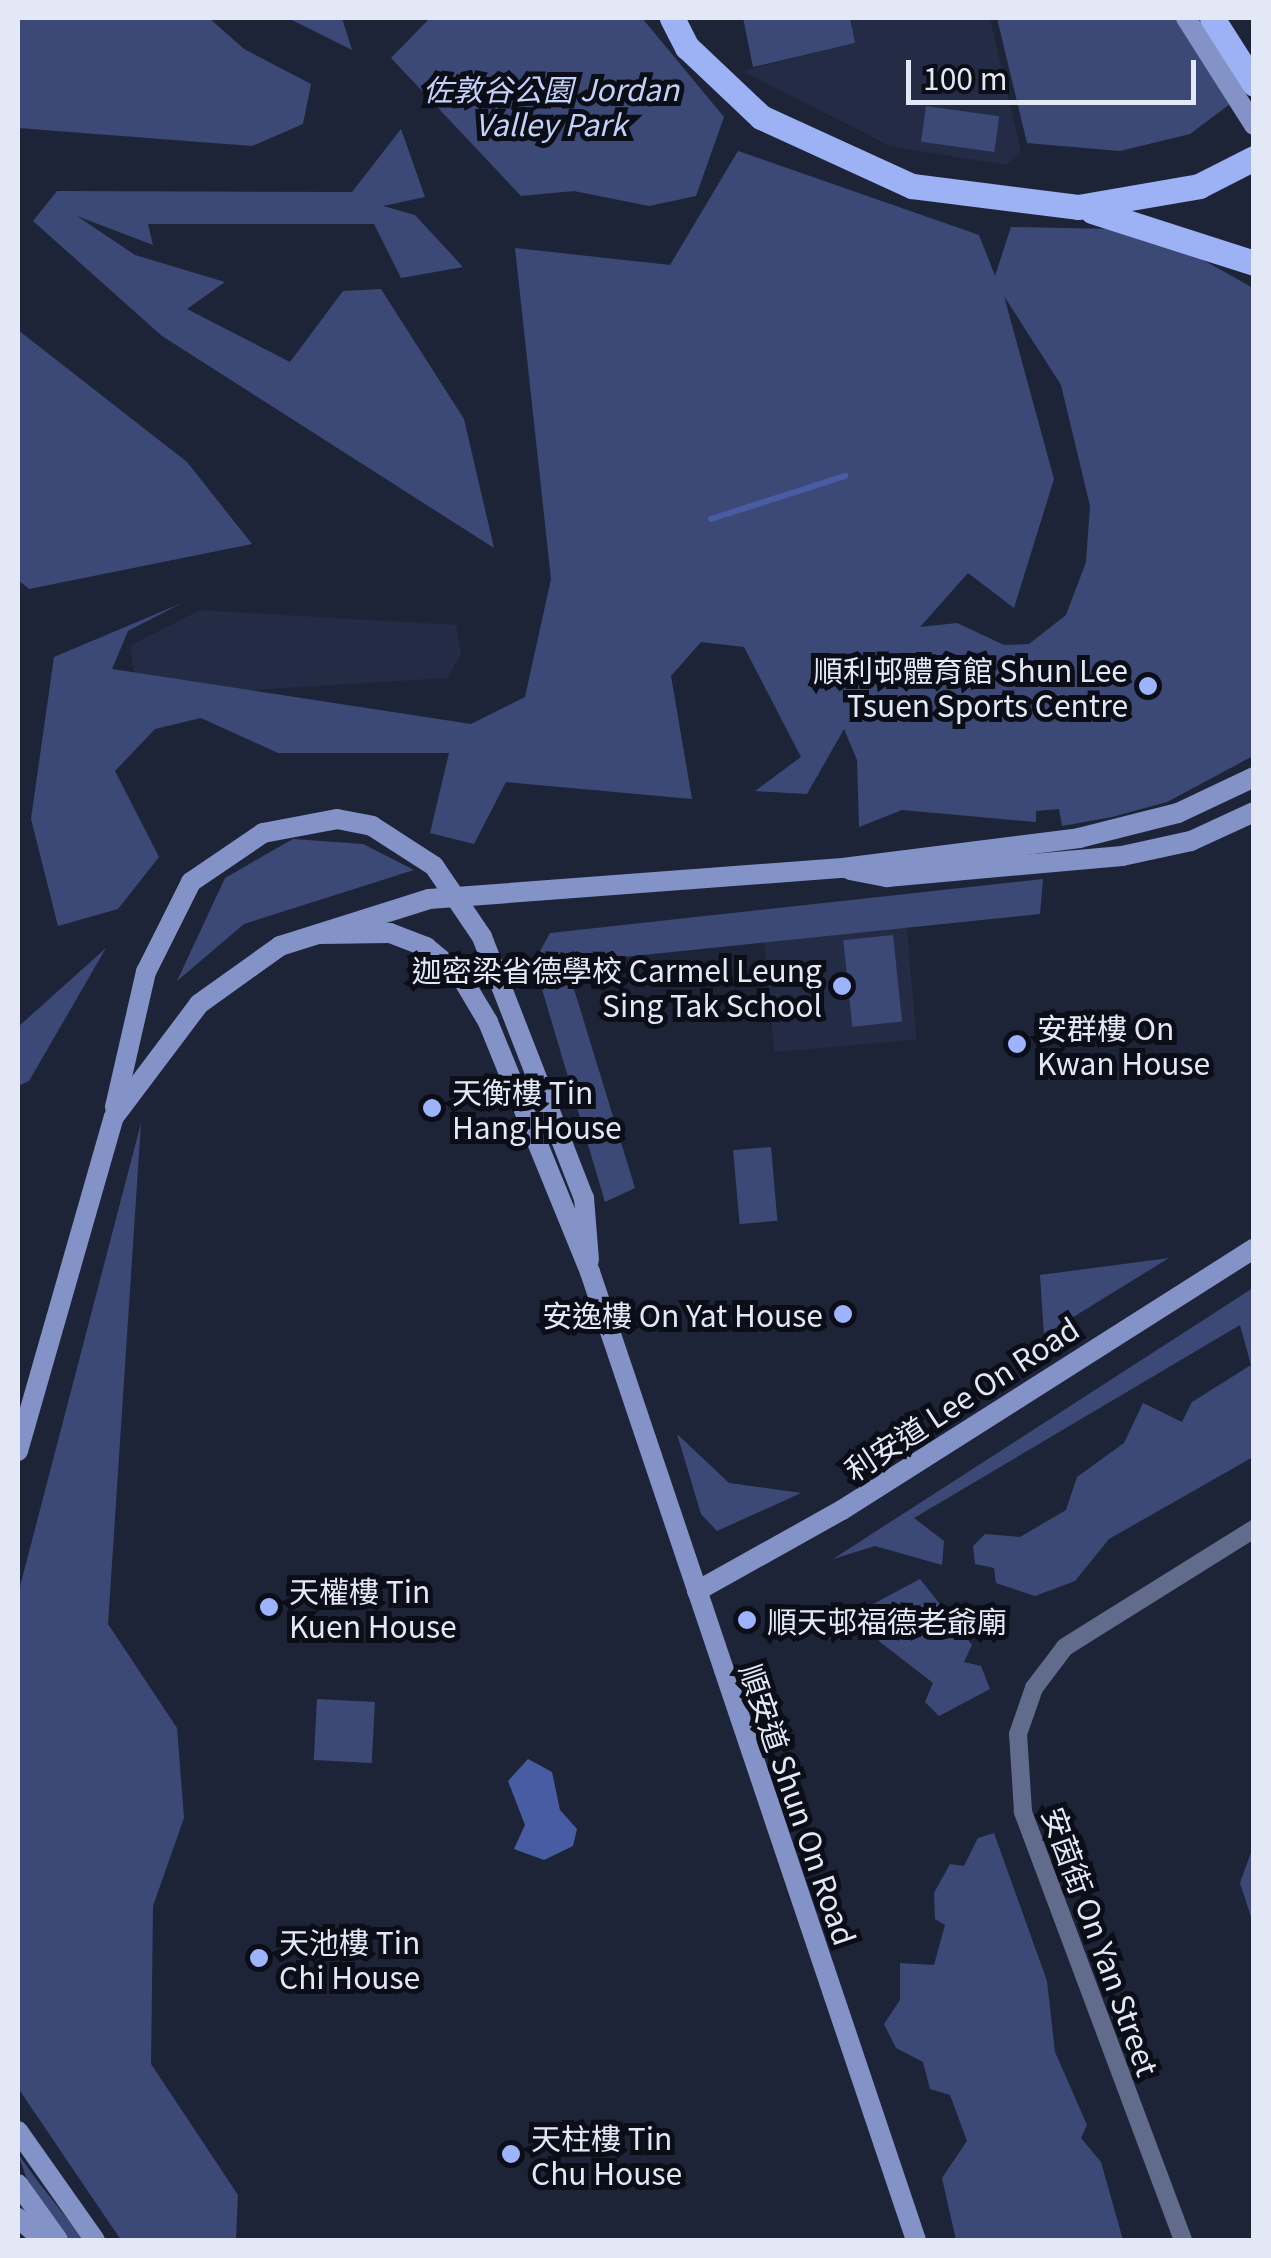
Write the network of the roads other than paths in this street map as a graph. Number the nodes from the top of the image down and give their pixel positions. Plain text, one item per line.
1 (672, 18) edge
2 (1186, 18) edge
3 (1212, 18) edge
4 (1247, 94) edge
5 (1254, 125) edge
6 (1254, 158) edge
7 (1078, 208) junction
8 (1254, 262) edge
9 (1254, 777) edge
10 (1254, 812) edge
11 (843, 868) junction
12 (312, 932) junction
13 (114, 1117) junction
14 (1254, 1249) edge
15 (590, 1272) junction
16 (18, 1451) edge
17 (1254, 1529) edge
18 (697, 1591) junction
19 (18, 2131) edge
20 (18, 2184) edge
21 (18, 2218) edge
22 (43, 2240) edge
23 (58, 2240) edge
24 (95, 2240) edge
25 (916, 2240) edge
26 (1183, 2240) edge

1 - 7 main road
2 - 4 street
3 - 4 main road
4 - 5 street
6 - 7 main road
7 - 8 main road
9 - 11 street
10 - 11 street
11 - 12 street
12 - 13 street
12 - 15 street, 順安道 Shun On Road
13 - 15 street, 順安道 Shun On Road
13 - 16 street
14 - 18 street, 利安道 Lee On Road
15 - 18 street, 順安道 Shun On Road
17 - 26 street, 安茵街 On Yan Street
18 - 25 street, 順安道 Shun On Road
19 - 24 street
20 - 23 street
21 - 22 street

